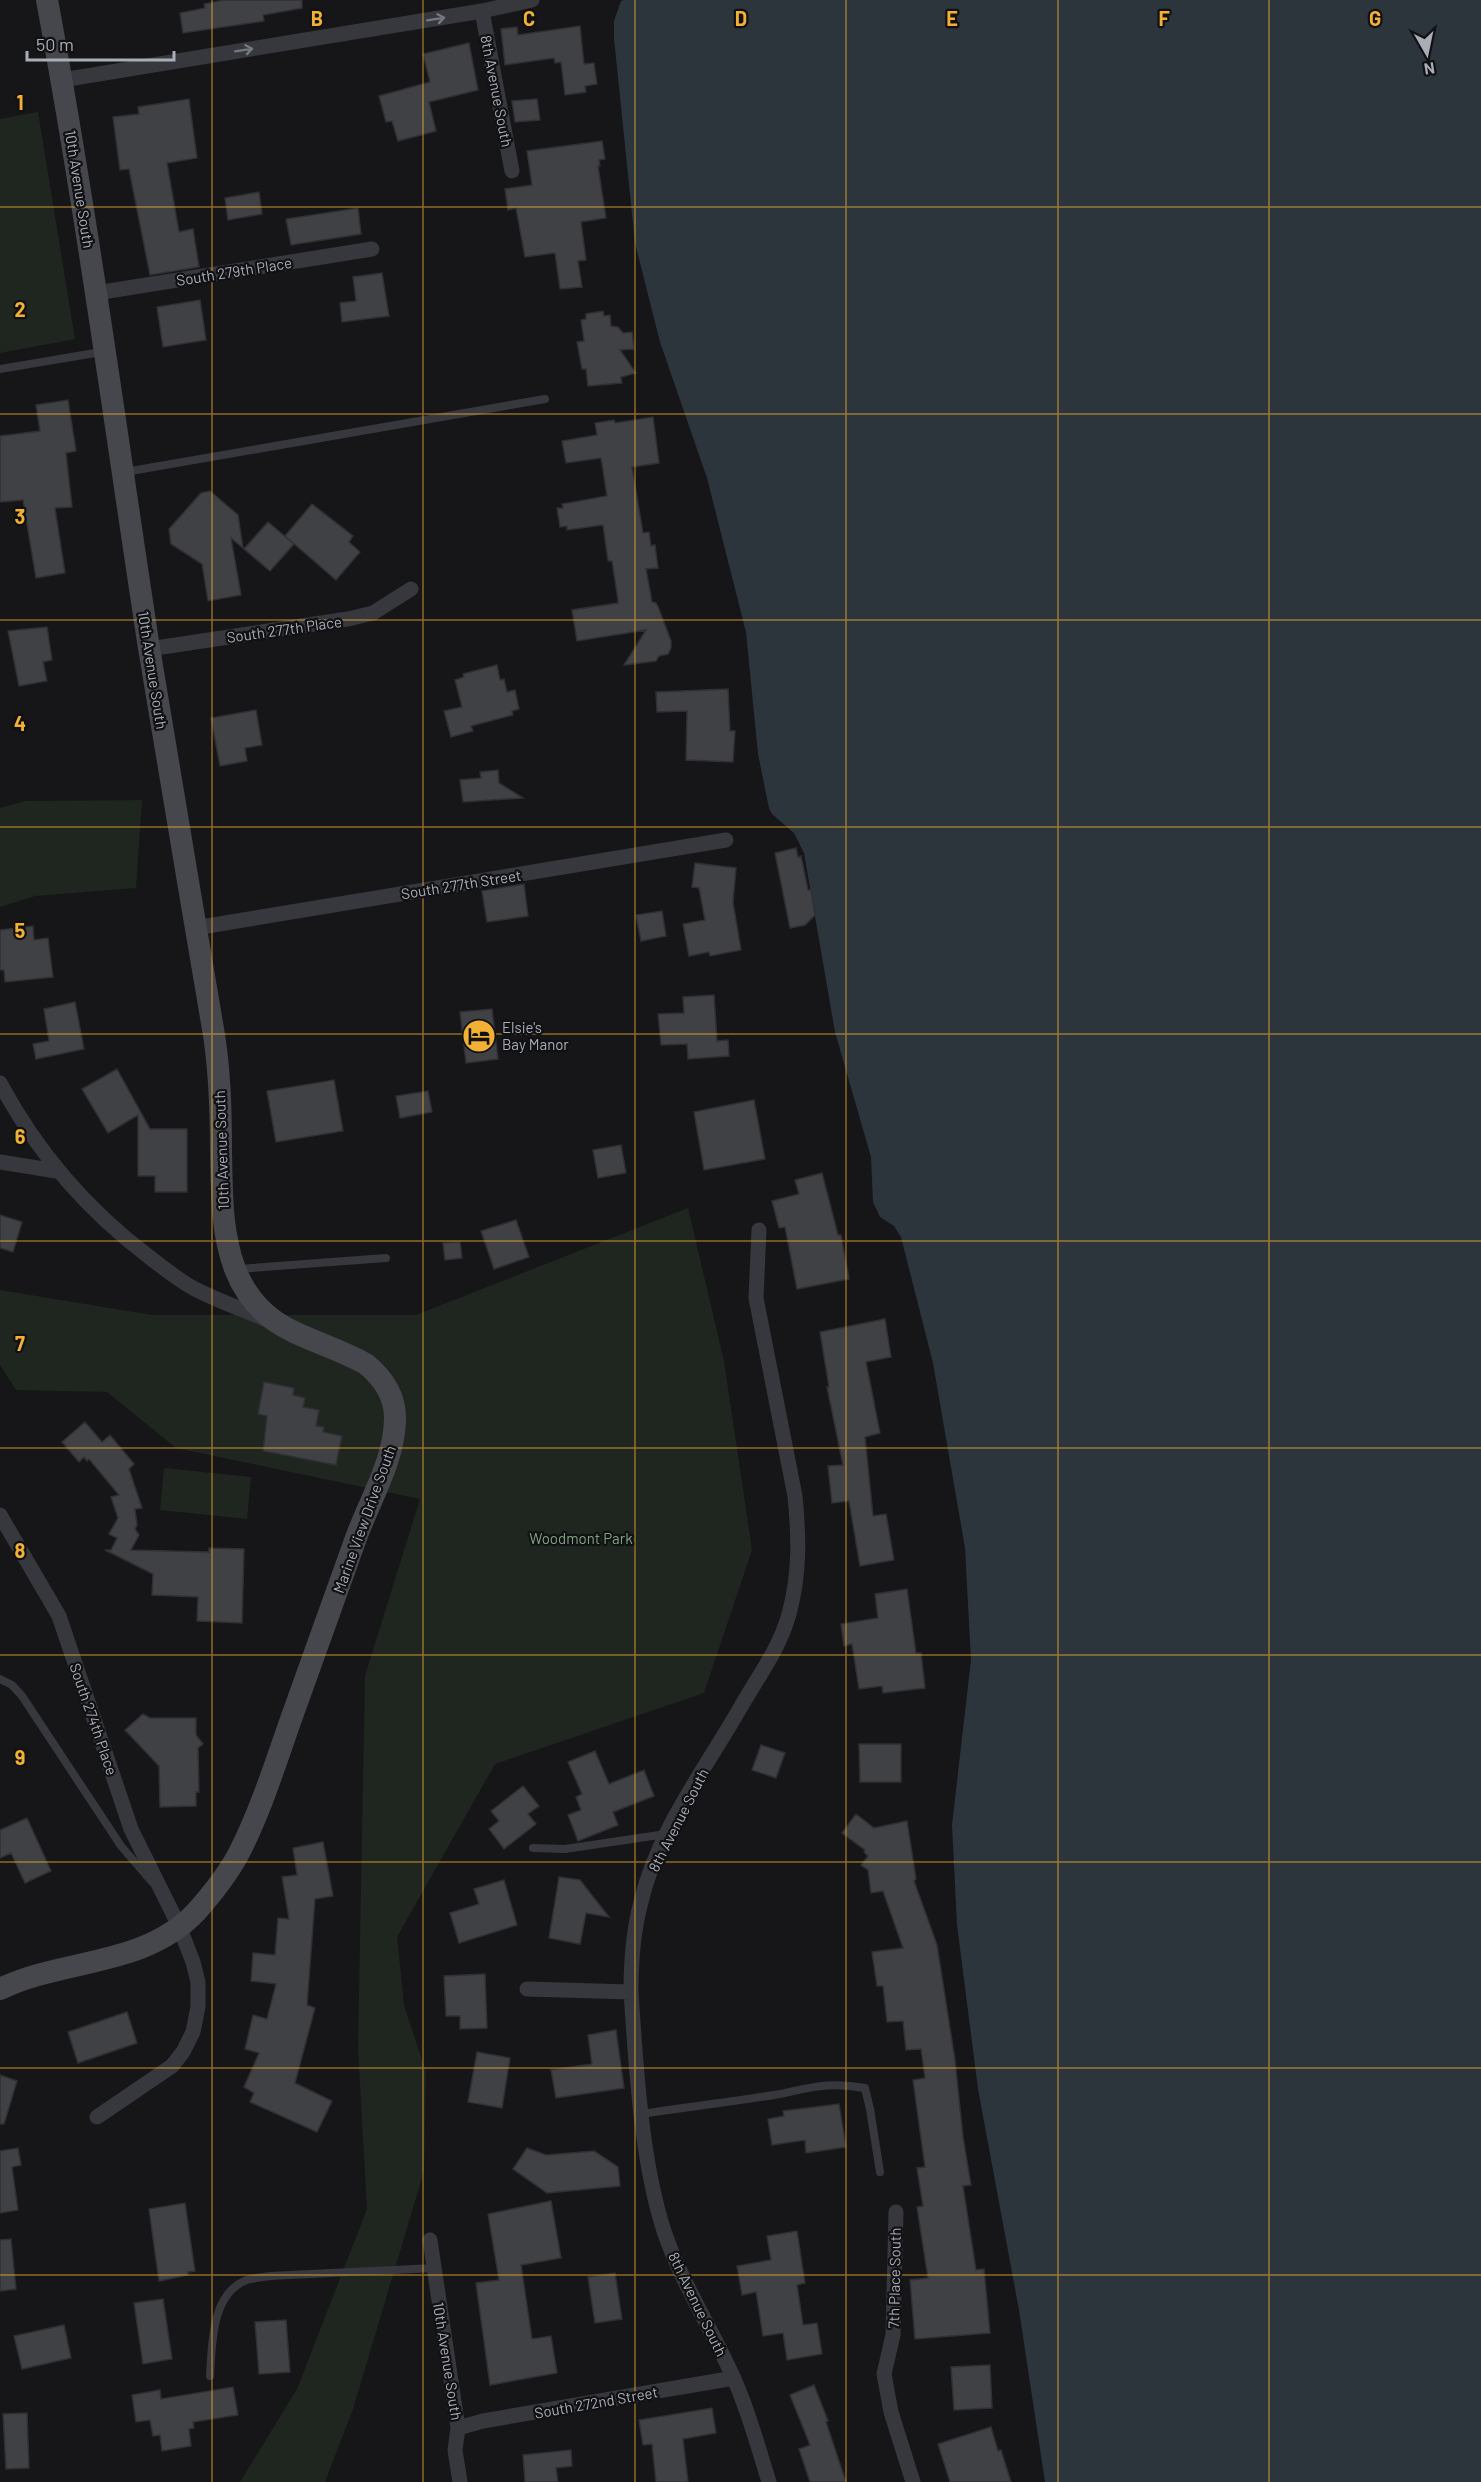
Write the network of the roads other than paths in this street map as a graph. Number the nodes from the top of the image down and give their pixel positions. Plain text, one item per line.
1 (47, 0) edge
2 (532, 0) edge
3 (500, 4) edge
4 (482, 11) junction
5 (62, 80) junction
6 (512, 171) dead end
7 (372, 249) dead end
8 (96, 293) junction
9 (106, 352) junction
10 (0, 369) edge
11 (545, 399) dead end
12 (124, 472) junction
13 (411, 589) dead end
14 (149, 649) junction
15 (726, 840) dead end
16 (195, 928) junction
17 (0, 1083) edge
18 (0, 1162) edge
19 (56, 1171) junction
20 (759, 1230) dead end
21 (386, 1258) dead end
22 (235, 1269) junction
23 (279, 1325) junction
24 (0, 1515) edge
25 (0, 1679) edge
26 (668, 1834) junction
27 (533, 1848) dead end
28 (164, 1898) junction
29 (179, 1926) junction
30 (0, 1989) edge
31 (527, 1989) dead end
32 (631, 1992) junction
33 (642, 2114) junction
34 (97, 2116) dead end
35 (880, 2172) dead end
36 (896, 2212) dead end
37 (430, 2240) dead end
38 (434, 2268) junction
39 (210, 2376) dead end
40 (734, 2378) junction
41 (458, 2428) junction
42 (460, 2482) edge
43 (769, 2482) edge
44 (913, 2482) edge

1 - 5 main road, 10th Avenue South
2 - 3 street
3 - 4 street
5 -> 4 street
4 - 6 street, 8th Avenue South
5 - 8 main road, 10th Avenue South
7 - 8 street, South 279th Place
8 - 9 main road, 10th Avenue South
9 - 10 lane
9 - 12 main road, 10th Avenue South
11 - 12 lane
12 - 14 main road, 10th Avenue South
13 - 14 street, South 277th Place
14 - 16 main road, 10th Avenue South
15 - 16 street, South 277th Street
16 - 22 main road, 10th Avenue South
17 - 19 street, Marine View Drive South
18 - 19 street
19 - 23 street, Marine View Drive South
20 - 26 street, 8th Avenue South
21 - 22 lane
22 - 23 main road, 10th Avenue South
23 - 29 main road, Marine View Drive South
24 - 28 street, South 274th Place
25 - 28 lane
26 - 27 lane
26 - 32 street, 8th Avenue South
28 - 29 street, South 274th Place
29 - 30 main road, Marine View Drive South
29 - 34 street, South 274th Place
31 - 32 street
32 - 33 street, 8th Avenue South
33 - 35 lane
33 - 40 street, 8th Avenue South
36 - 44 street, 7th Place South
37 - 38 street, 10th Avenue South
38 - 39 lane
38 - 41 street, 10th Avenue South
40 - 41 street, South 272nd Street
40 - 43 street, 8th Avenue South
41 - 42 street, 10th Avenue South

